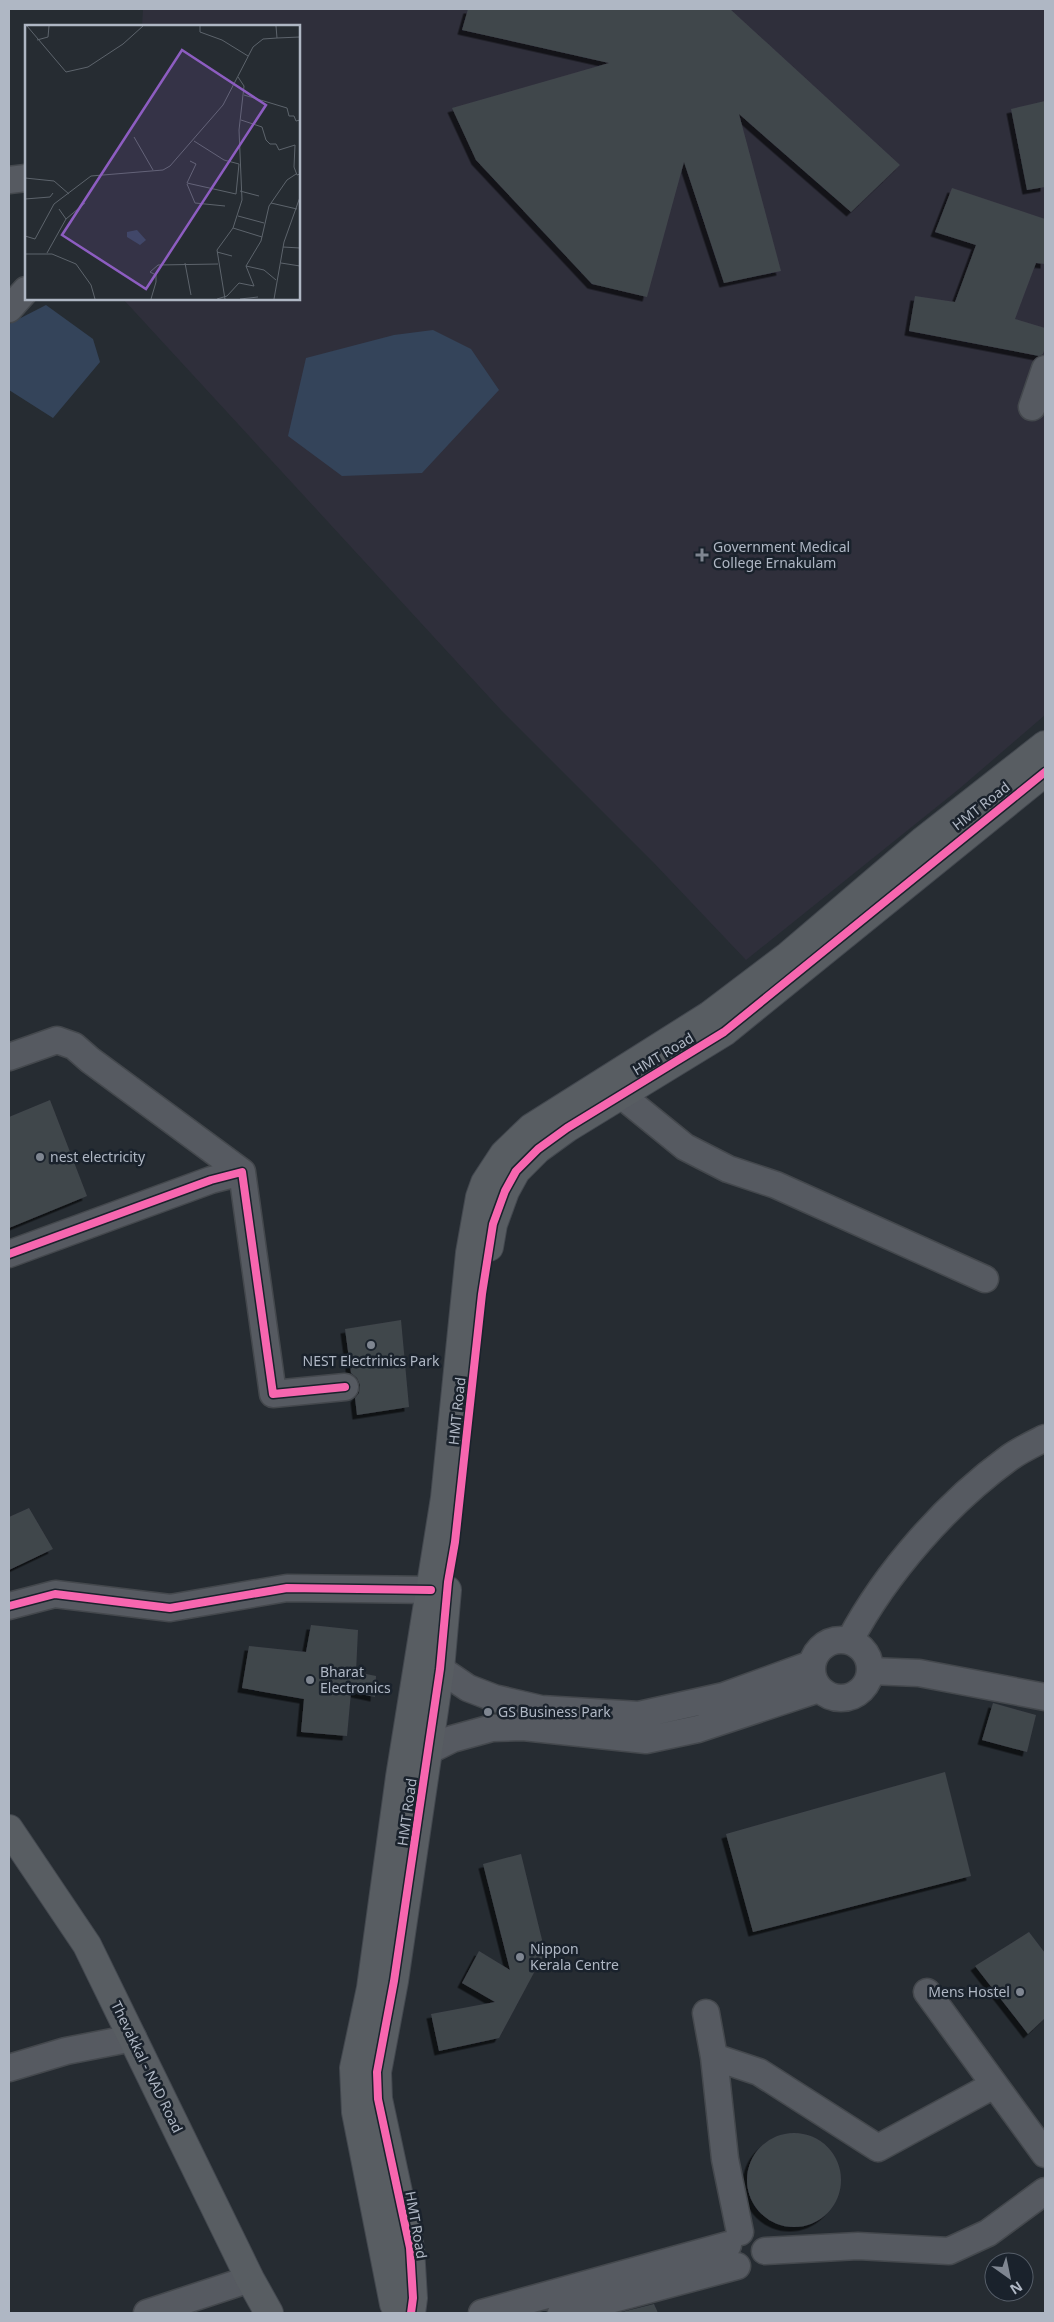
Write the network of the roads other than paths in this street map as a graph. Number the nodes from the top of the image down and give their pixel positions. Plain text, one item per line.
1 (25, 178) edge
2 (9, 180) edge
3 (25, 291) edge
4 (9, 309) edge
5 (1045, 369) edge
6 (1032, 407) dead end
7 (1045, 745) edge
8 (1045, 772) edge
9 (9, 1057) edge
10 (621, 1095) junction
11 (242, 1172) junction
12 (495, 1187) junction
13 (9, 1254) edge
14 (985, 1279) dead end
15 (346, 1387) dead end
16 (1045, 1438) edge
17 (431, 1590) junction
18 (9, 1606) edge
19 (850, 1640) junction
20 (812, 1664) junction
21 (440, 1669) junction
22 (870, 1671) junction
23 (819, 1689) junction
24 (1045, 1696) edge
25 (428, 1751) junction
26 (9, 1829) edge
27 (927, 1992) dead end
28 (706, 2013) dead end
29 (133, 2038) junction
30 (714, 2057) junction
31 (9, 2068) edge
32 (994, 2085) junction
33 (1045, 2154) edge
34 (1045, 2191) edge
35 (735, 2248) junction
36 (250, 2279) junction
37 (147, 2313) edge
38 (270, 2313) edge
39 (399, 2313) edge
40 (411, 2313) edge
41 (482, 2313) edge
42 (561, 2313) edge

1 - 2 street
3 - 4 street
5 - 6 street
7 - 12 main road, HMT Road
8 - 10 main road, HMT Road
9 - 11 street
10 - 12 main road, HMT Road
10 - 14 street
11 - 13 street
11 - 15 street
12 - 17 main road, HMT Road
12 - 21 main road, HMT Road
16 - 19 street
17 - 18 street
17 - 39 main road, HMT Road
19 - 20 street
19 - 22 street
20 - 21 street
20 - 23 street
21 - 25 main road, HMT Road
22 - 23 street
22 - 24 street
23 - 25 street
25 - 40 main road, HMT Road
26 - 29 main road, Thevakkal - NAD Road
27 - 32 street
28 - 30 street
29 - 31 street
29 - 36 main road, Thevakkal - NAD Road
30 - 32 street
30 - 35 street
32 - 33 street
34 - 35 street
35 - 41 street
35 - 42 street
36 - 37 street
36 - 38 main road, Thevakkal - NAD Road

